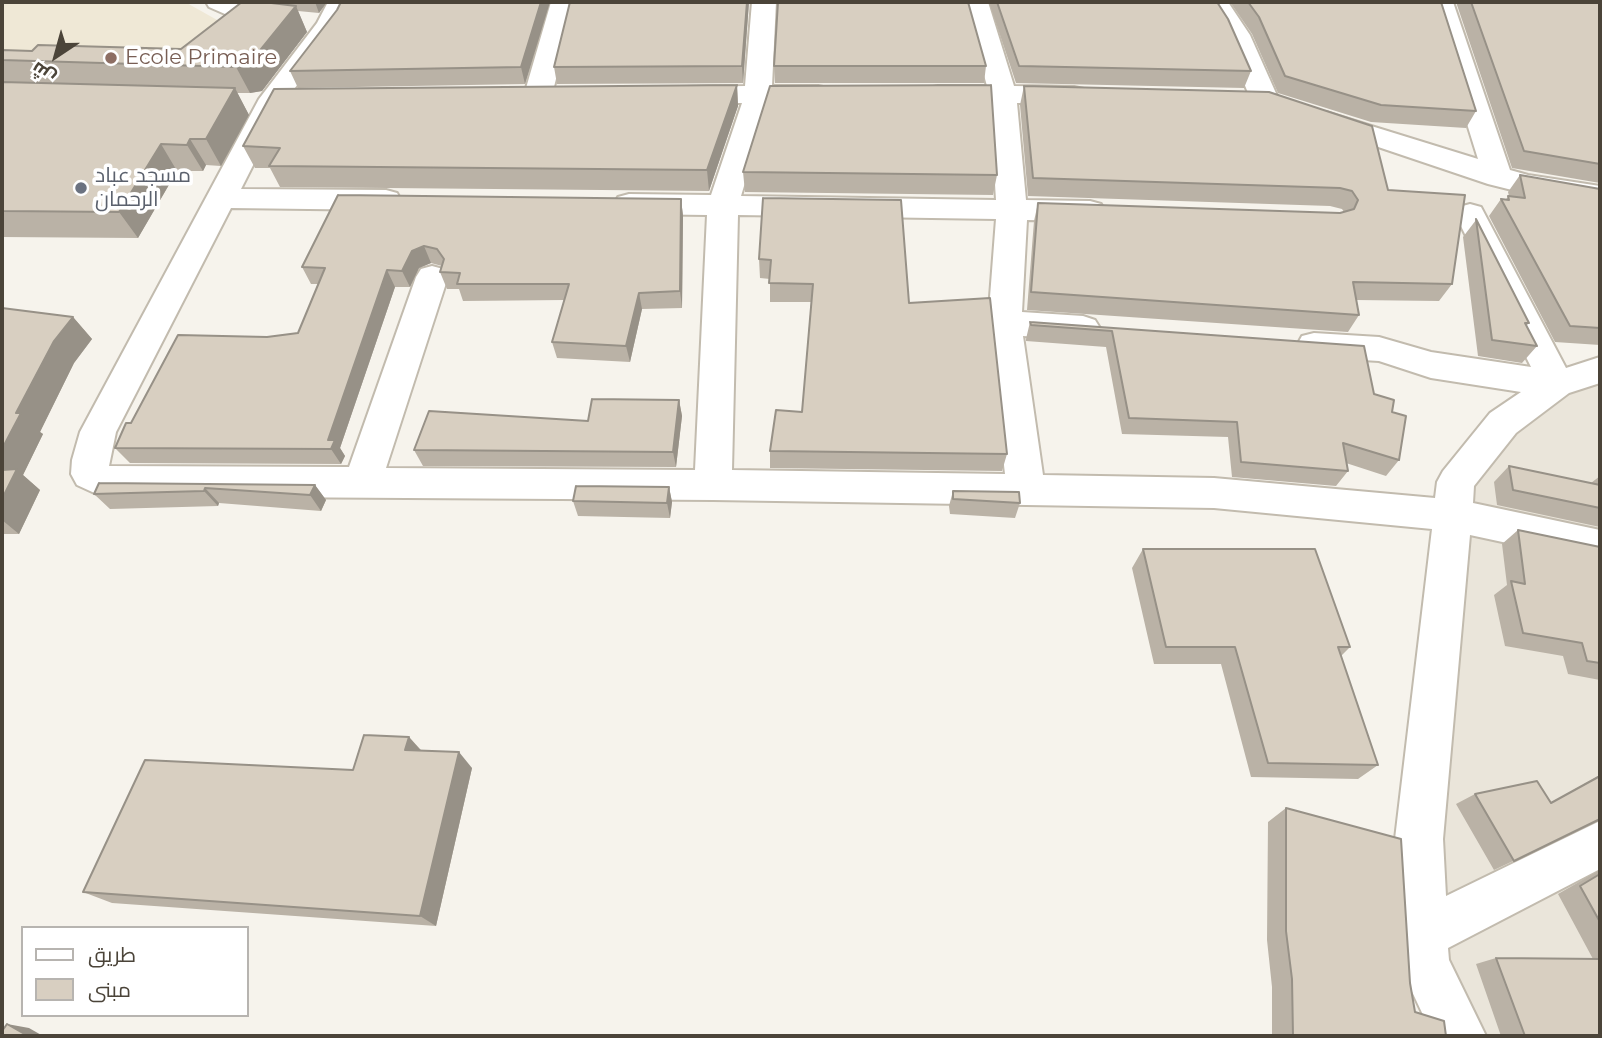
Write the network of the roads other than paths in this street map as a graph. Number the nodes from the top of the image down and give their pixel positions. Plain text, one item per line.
1 (218, 2) edge
2 (563, 2) edge
3 (764, 2) edge
4 (976, 2) edge
5 (1216, 2) edge
6 (1441, 2) edge
7 (335, 13) edge
8 (758, 94) junction
9 (840, 94) edge
10 (908, 94) edge
11 (1003, 94) junction
12 (510, 95) edge
13 (538, 95) junction
14 (565, 95) edge
15 (662, 95) edge
16 (1100, 96) edge
17 (287, 99) junction
18 (1237, 99) edge
19 (236, 103) edge
20 (1286, 107) junction
21 (1498, 177) junction
22 (220, 198) junction
23 (1597, 200) edge
24 (411, 201) edge
25 (601, 203) edge
26 (723, 205) junction
27 (1012, 208) junction
28 (1122, 212) edge
29 (1469, 214) dead end
30 (432, 277) dead end
31 (1004, 323) junction
32 (1115, 330) edge
33 (1282, 342) edge
34 (1600, 370) edge
35 (1557, 384) junction
36 (362, 484) junction
37 (713, 485) junction
38 (1026, 490) junction
39 (1452, 515) junction
40 (1600, 546) edge
41 (1600, 844) edge
42 (1423, 934) junction
43 (1460, 1036) edge

1 - 7 street
2 - 13 street
3 - 8 street
4 - 11 street
5 - 20 street
6 - 21 street
7 - 17 street
8 - 9 street
8 - 15 street
8 - 26 street
10 - 11 street
11 - 16 street
11 - 27 street
12 - 13 street
13 - 14 street
17 - 19 street
17 - 22 street
18 - 20 street
20 - 21 street
21 - 23 street
22 - 24 street
22 - 36 street
25 - 26 street
26 - 27 street
26 - 37 street
27 - 28 street
27 - 31 street
29 - 35 street
30 - 36 street
31 - 32 street
31 - 38 street
33 - 35 street
34 - 35 street
35 - 39 street
36 - 37 street
37 - 38 street
38 - 39 street
39 - 40 street
39 - 42 street
41 - 42 street
42 - 43 street

